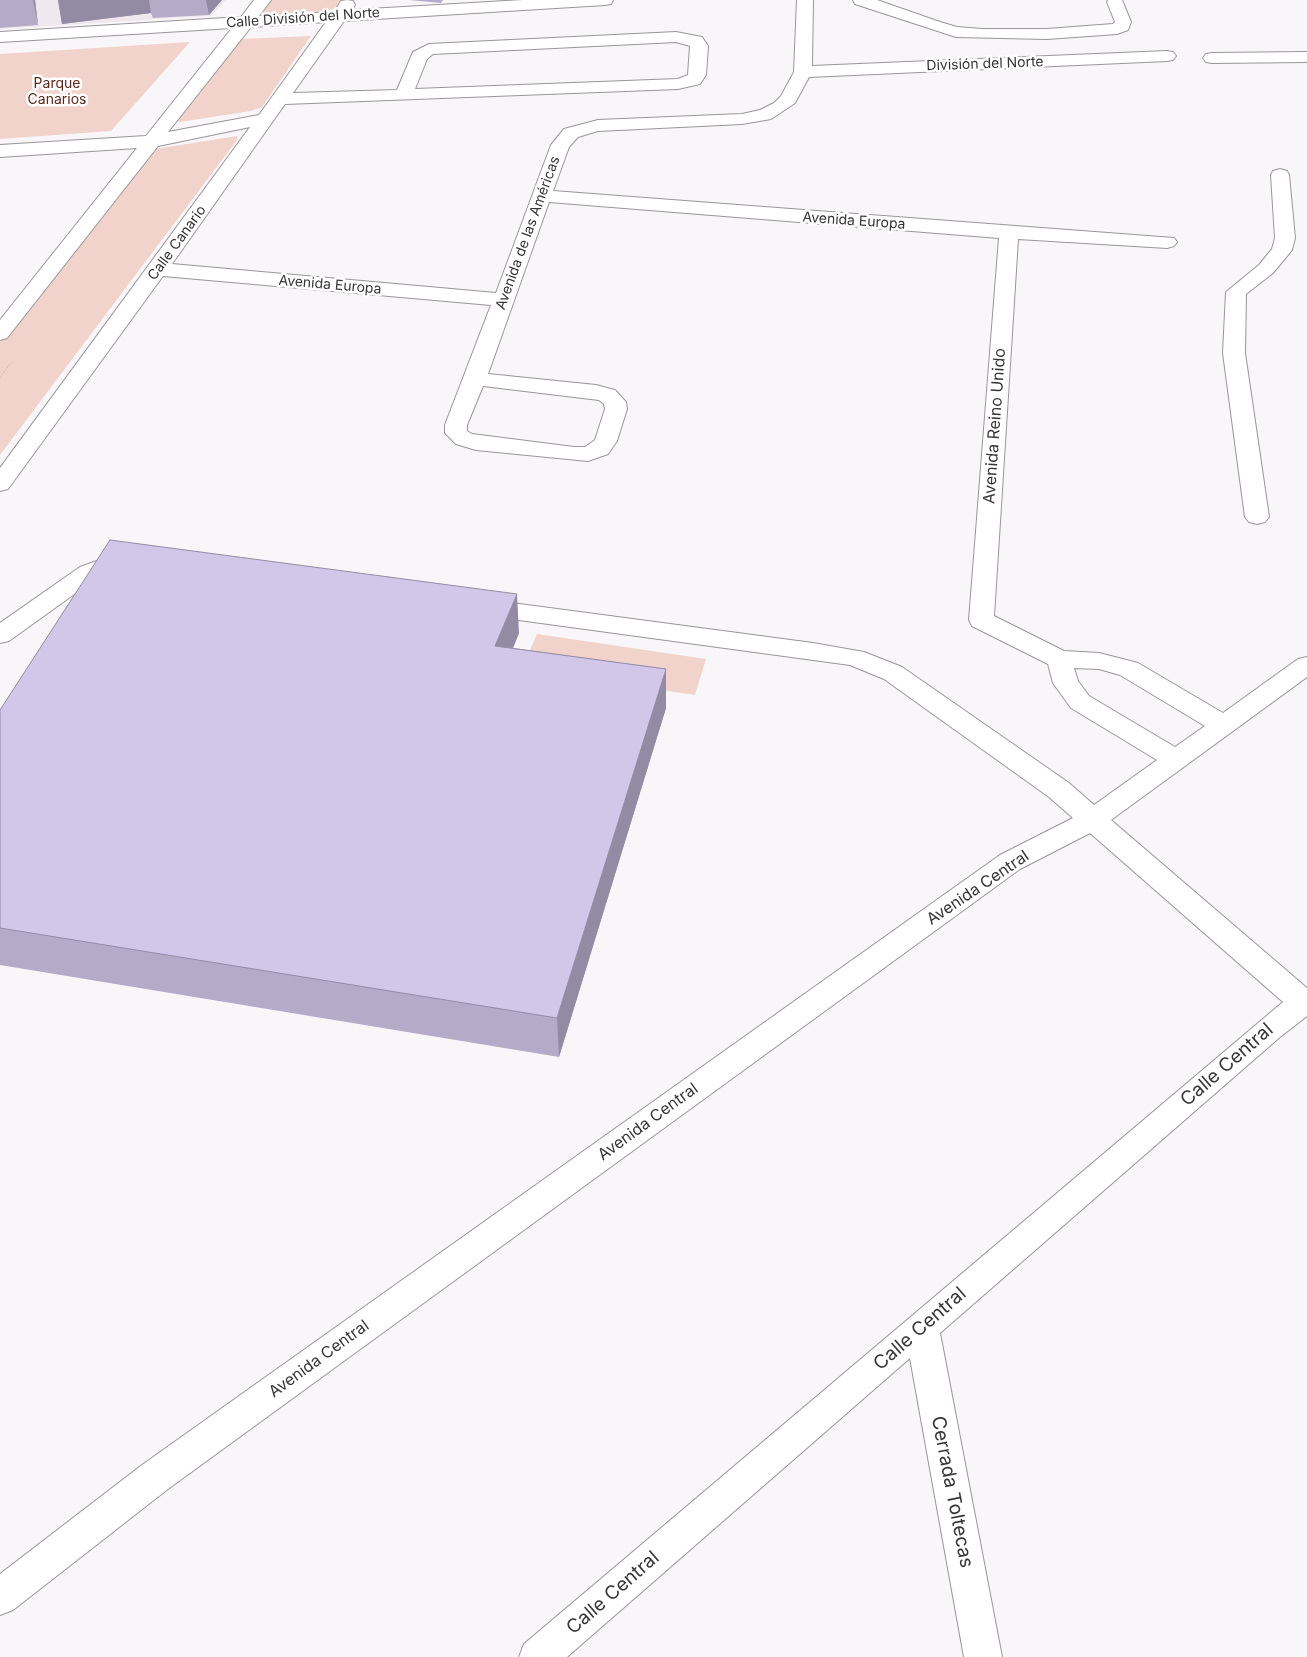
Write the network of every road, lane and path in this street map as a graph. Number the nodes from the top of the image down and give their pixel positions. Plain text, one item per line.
1 (263, 0) edge
2 (605, 0) edge
3 (805, 0) edge
4 (861, 0) edge
5 (1115, 2) dead end
6 (345, 8) edge
7 (244, 22) junction
8 (0, 37) edge
9 (1167, 56) dead end
10 (1307, 57) edge
11 (1212, 58) dead end
12 (803, 72) junction
13 (404, 95) junction
14 (279, 99) junction
15 (265, 119) junction
16 (153, 141) junction
17 (0, 151) edge
18 (1280, 175) dead end
19 (541, 196) junction
20 (1010, 233) junction
21 (1285, 238) junction
22 (1307, 239) edge
23 (1167, 242) dead end
24 (158, 269) junction
25 (503, 300) junction
26 (0, 334) edge
27 (475, 379) junction
28 (0, 484) edge
29 (1257, 517) dead end
30 (142, 563) edge
31 (458, 604) edge
32 (0, 636) edge
33 (1059, 659) junction
34 (1307, 664) edge
35 (1221, 725) junction
36 (1175, 759) junction
37 (1094, 819) junction
38 (1305, 1001) edge
39 (922, 1328) junction
40 (0, 1597) edge
41 (538, 1657) edge
42 (983, 1657) edge

1 - 7 street
2 - 6 street, Calle División del Norte
3 - 12 street
4 - 5 street
6 - 7 street, Calle División del Norte
6 - 14 street, Calle Canario
7 - 8 street, Calle División del Norte
7 - 16 street
9 - 12 street, División del Norte
10 - 11 street
12 - 19 street, Avenida de las Américas
13 - 13 street
13 - 14 street
14 - 15 street, Calle Canario
15 - 16 street
15 - 24 street, Calle Canario
16 - 17 street
16 - 26 street
18 - 21 street
19 - 20 street, Avenida Europa
19 - 25 street, Avenida de las Américas
20 - 23 street, Avenida Europa
20 - 33 street, Avenida Reino Unido
21 - 22 street
21 - 29 street
24 - 25 street, Avenida Europa
24 - 28 street, Calle Canario
25 - 27 street, Avenida de las Américas
27 - 27 street, Avenida de las Américas
30 - 32 street
31 - 37 street
33 - 35 street
33 - 36 street
34 - 35 street, Avenida Central
35 - 36 street, Avenida Central
36 - 37 street, Avenida Central
37 - 38 street
37 - 40 street, Avenida Central
38 - 39 street, Calle Central
39 - 41 street, Calle Central
39 - 42 street, Cerrada Toltecas

